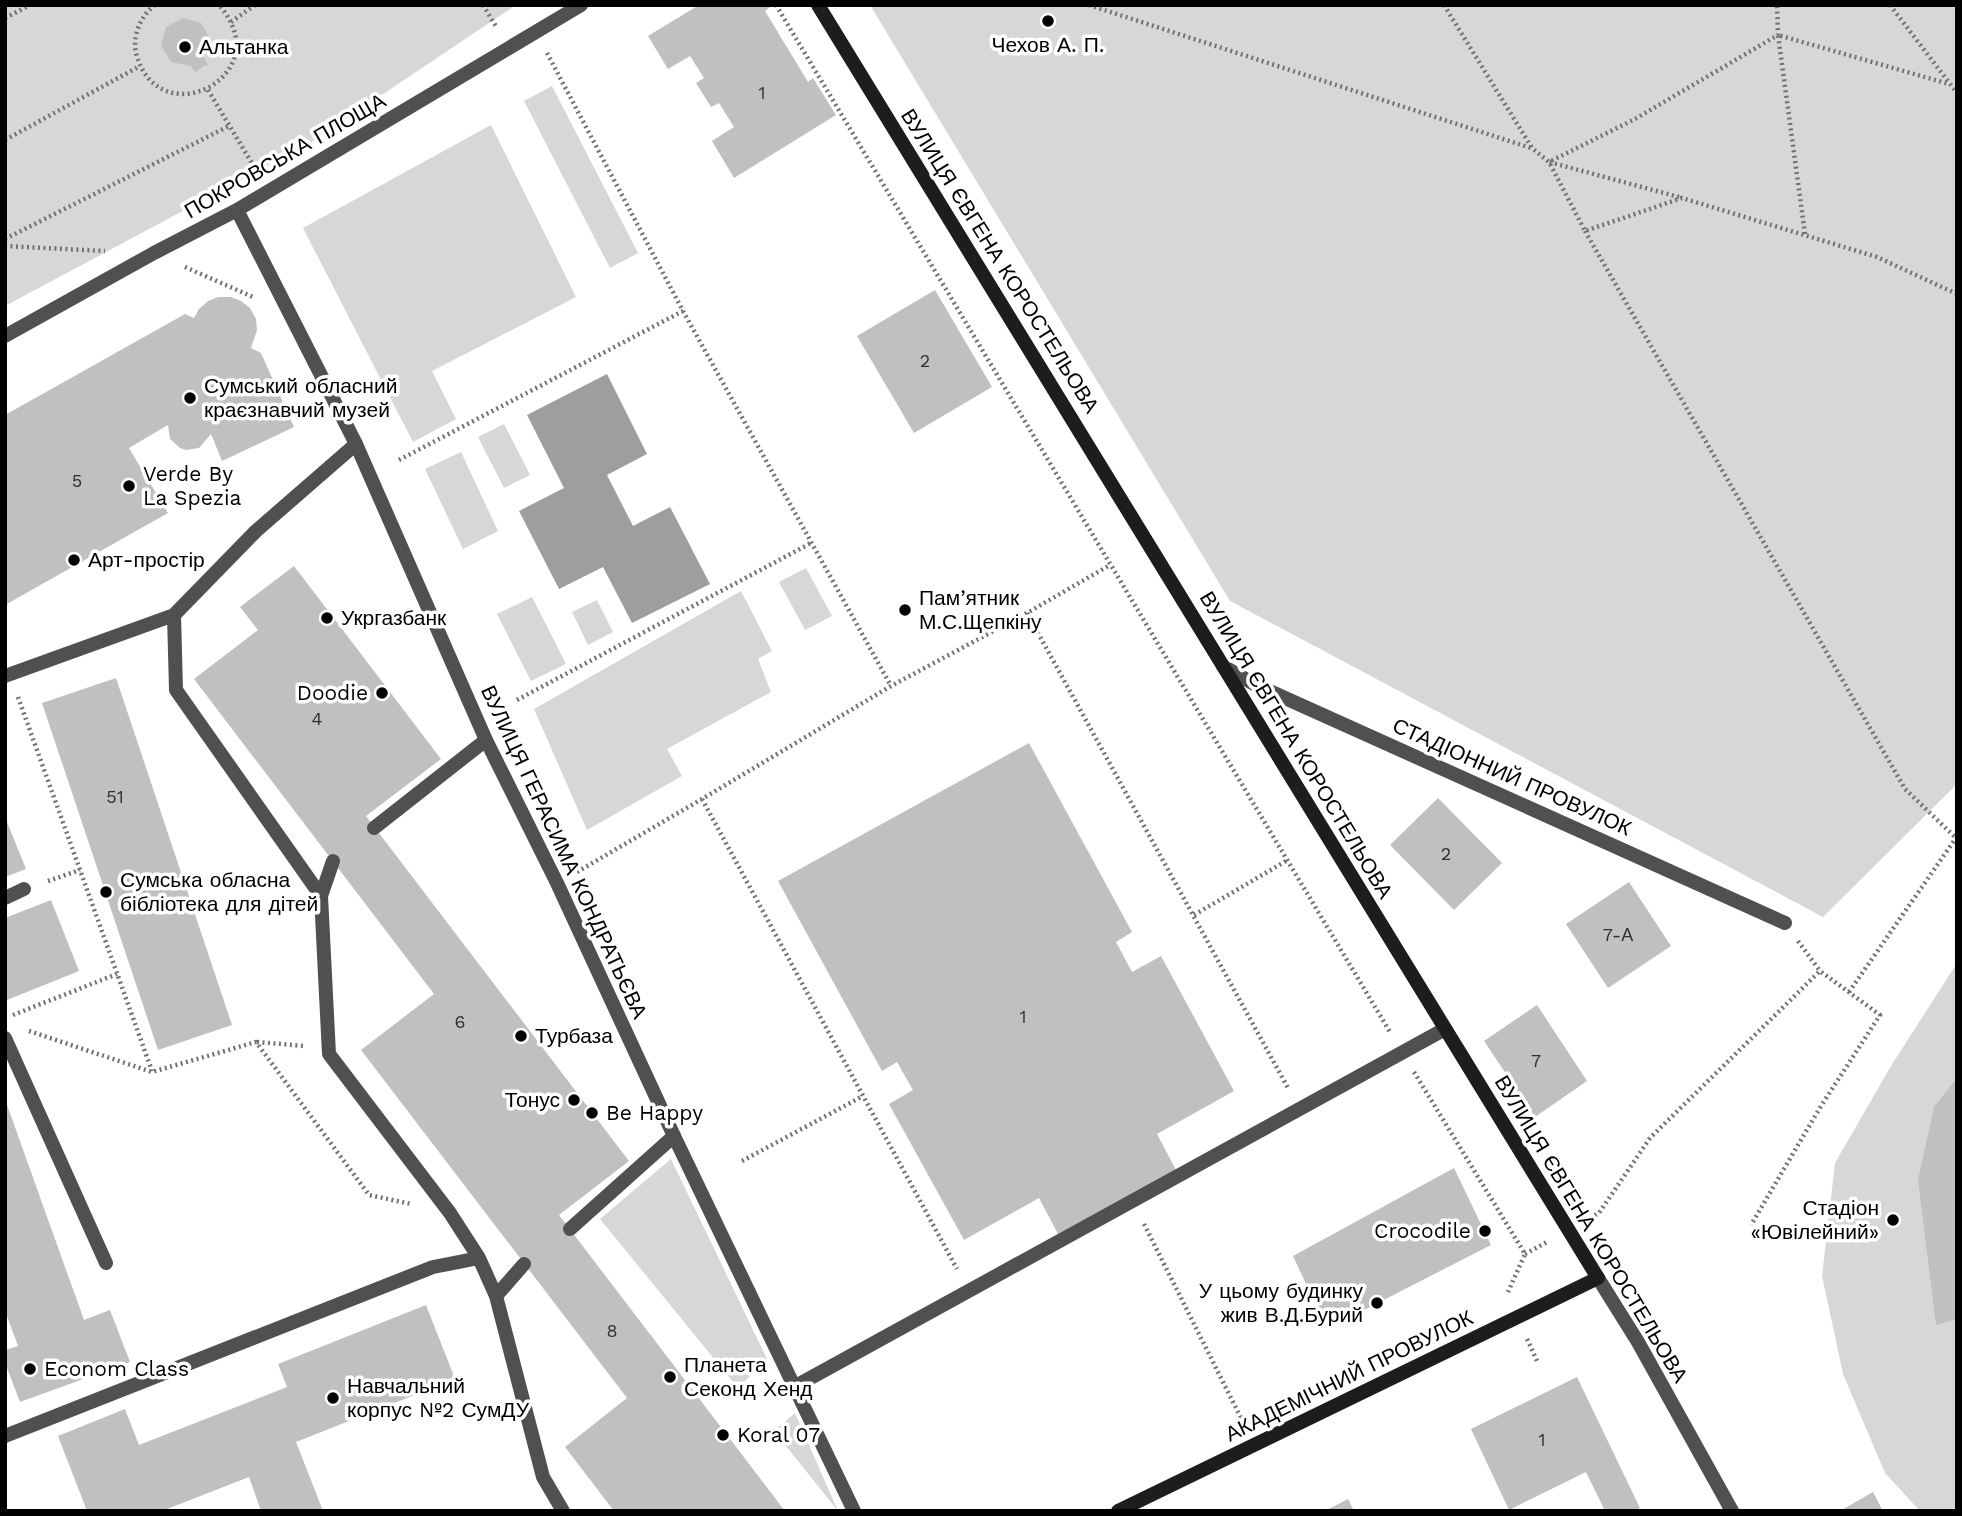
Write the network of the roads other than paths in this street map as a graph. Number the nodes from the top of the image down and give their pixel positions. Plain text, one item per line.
1 (581, 5) edge
2 (818, 5) edge
3 (237, 210) junction
4 (5, 336) edge
5 (356, 444) junction
6 (174, 615) junction
7 (1223, 666) junction
8 (8, 676) edge
9 (486, 740) junction
10 (374, 828) dead end
11 (333, 861) dead end
12 (24, 889) road end
13 (321, 896) junction
14 (5, 898) edge
15 (1785, 923) road end
16 (1445, 1029) junction
17 (5, 1038) edge
18 (674, 1136) junction
19 (570, 1229) dead end
20 (480, 1258) junction
21 (106, 1263) dead end
22 (524, 1264) dead end
23 (1598, 1279) junction
24 (496, 1296) junction
25 (794, 1387) junction
26 (5, 1436) edge
27 (563, 1511) edge
28 (853, 1511) edge
29 (1118, 1511) edge
30 (1732, 1511) edge

1 - 3 street, ПОКРОВСЬКА ПЛОЩА
2 - 7 street, ВУЛИЦЯ ЄВГЕНА КОРОСТЕЛЬОВА
3 - 4 street, ПОКРОВСЬКА ПЛОЩА
3 - 5 street, ВУЛИЦЯ ГЕРАСИМА КОНДРАТЬЄВА
5 - 6 street
5 - 9 street, ВУЛИЦЯ ГЕРАСИМА КОНДРАТЬЄВА
6 - 8 street
6 - 13 street
7 - 15 street, СТАДІОННИЙ ПРОВУЛОК
7 - 16 street, ВУЛИЦЯ ЄВГЕНА КОРОСТЕЛЬОВА
9 - 10 street
9 - 18 street, ВУЛИЦЯ ГЕРАСИМА КОНДРАТЬЄВА
11 - 13 street
12 - 14 street
13 - 20 street
16 - 23 street, ВУЛИЦЯ ЄВГЕНА КОРОСТЕЛЬОВА
16 - 25 street
17 - 21 street
18 - 19 street
18 - 25 street, ВУЛИЦЯ ГЕРАСИМА КОНДРАТЬЄВА
20 - 24 street
20 - 26 street
22 - 24 street
23 - 29 street, АКАДЕМІЧНИЙ ПРОВУЛОК
23 - 30 street, ВУЛИЦЯ ЄВГЕНА КОРОСТЕЛЬОВА
24 - 27 street
25 - 28 street, ВУЛИЦЯ ГЕРАСИМА КОНДРАТЬЄВА

